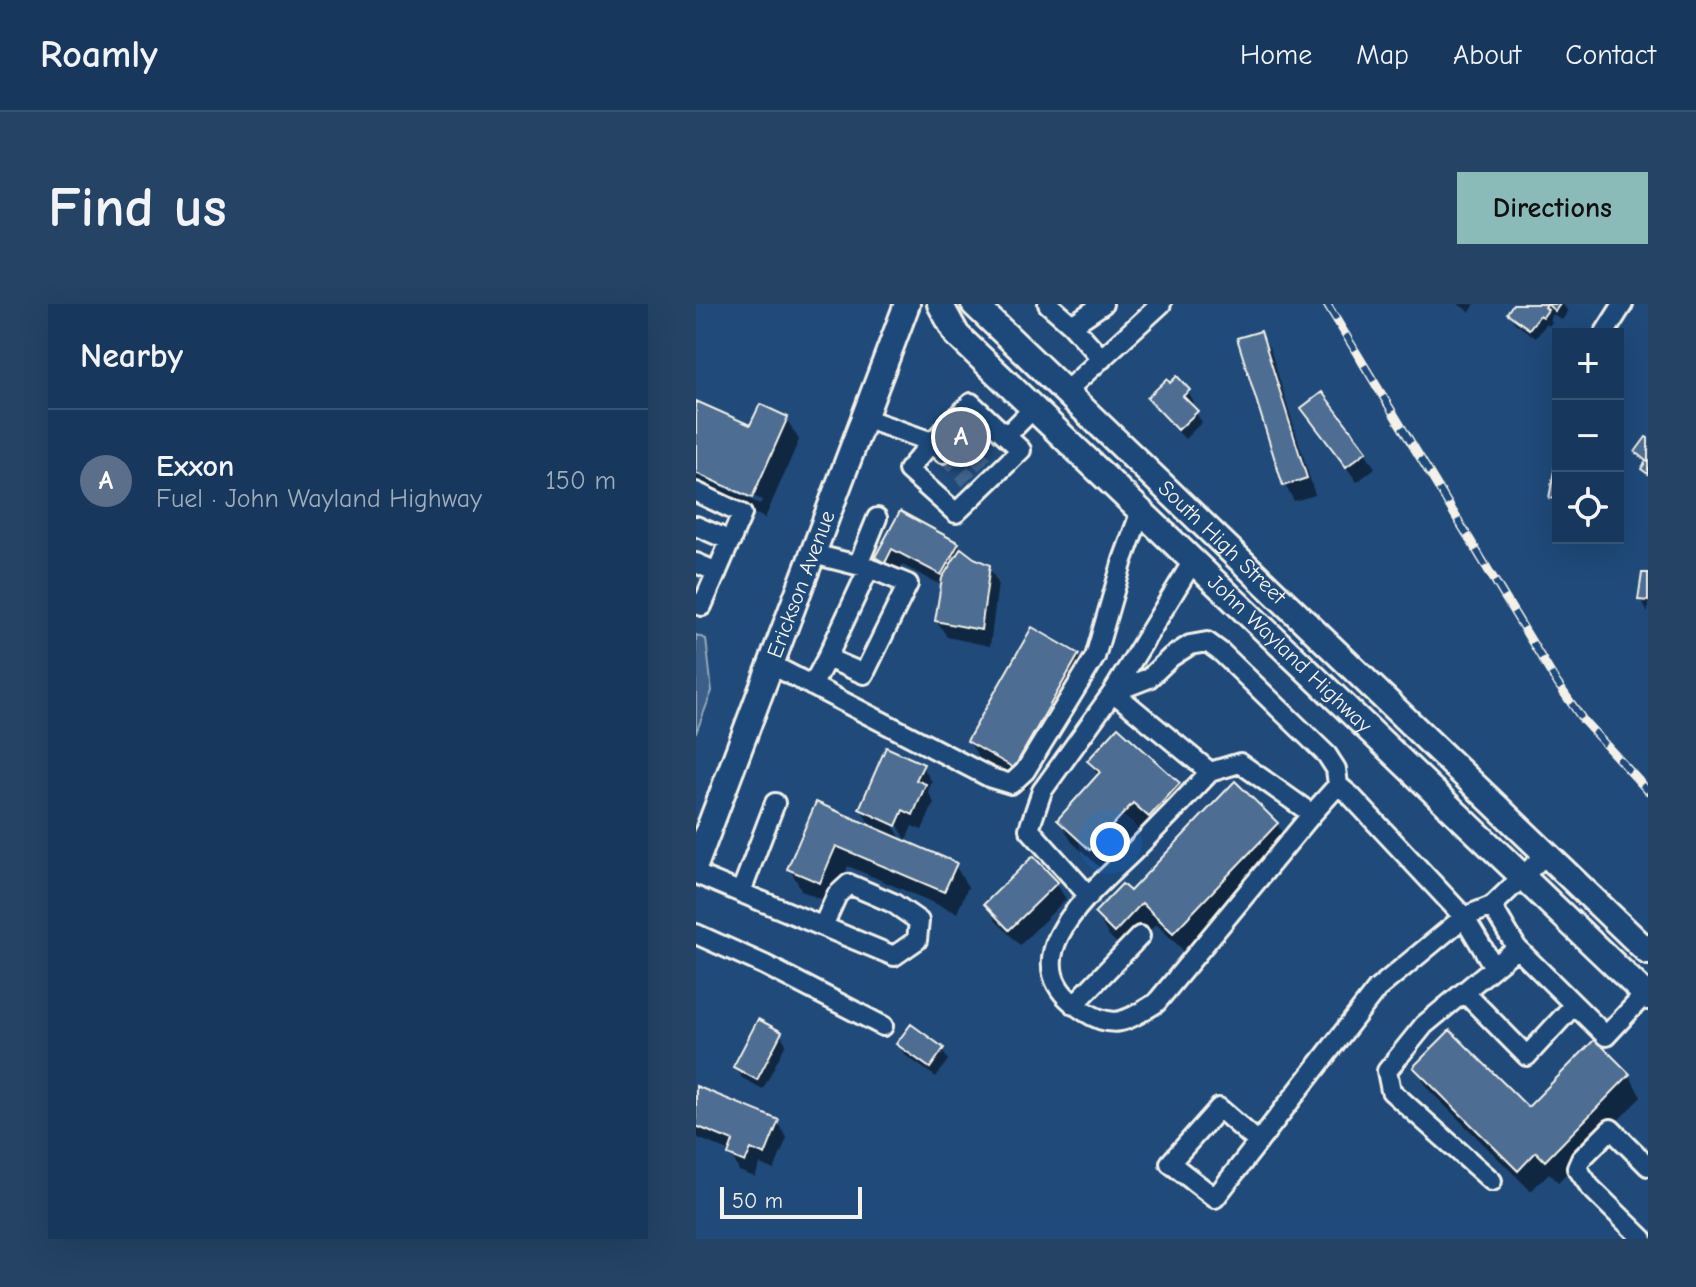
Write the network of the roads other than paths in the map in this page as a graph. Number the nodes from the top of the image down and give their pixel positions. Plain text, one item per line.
1 (907, 304) edge
2 (940, 304) edge
3 (974, 304) edge
4 (1048, 304) edge
5 (1103, 304) edge
6 (1161, 304) edge
7 (1623, 304) edge
8 (1072, 325) junction
9 (1608, 328) edge
10 (1102, 359) junction
11 (1065, 392) junction
12 (1034, 408) junction
13 (864, 418) junction
14 (1006, 436) junction
15 (938, 448) junction
16 (696, 492) edge
17 (1141, 511) junction
18 (877, 518) dead end
19 (696, 526) edge
20 (731, 541) junction
21 (813, 554) junction
22 (1193, 561) junction
23 (696, 563) edge
24 (863, 567) junction
25 (717, 572) junction
26 (696, 603) edge
27 (827, 658) junction
28 (772, 665) junction
29 (812, 686) junction
30 (1113, 692) junction
31 (1210, 772) junction
32 (1338, 785) junction
33 (775, 803) dead end
34 (1312, 814) junction
35 (1546, 854) junction
36 (696, 863) edge
37 (696, 874) edge
38 (1523, 877) junction
39 (741, 892) junction
40 (1089, 896) junction
41 (1492, 906) junction
42 (1464, 917) junction
43 (823, 926) junction
44 (696, 934) edge
45 (1140, 936) dead end
46 (1517, 948) junction
47 (1648, 952) edge
48 (1494, 967) junction
49 (1464, 992) junction
50 (1646, 996) edge
51 (1074, 1005) junction
52 (1573, 1006) junction
53 (883, 1026) dead end
54 (1258, 1142) junction
55 (1648, 1166) edge
56 (1492, 1181) dead end
57 (1643, 1239) edge

1 - 13 main road, Erickson Avenue
2 - 12 main road, John Wayland Highway
3 - 11 main road, South High Street
4 - 8 street
5 - 8 street
6 - 10 street
7 - 9 street
8 - 10 street
10 - 11 street
11 - 35 main road, South High Street
12 - 14 street
12 - 17 main road, John Wayland Highway
13 - 15 street
13 - 21 main road, Erickson Avenue
14 - 15 street
14 - 15 street
16 - 20 street
17 - 22 main road, John Wayland Highway
17 - 29 street
18 - 24 street
19 - 20 street
20 - 25 street
21 - 24 street
21 - 28 main road, Erickson Avenue
22 - 30 street
22 - 38 main road, John Wayland Highway
23 - 25 street
24 - 27 street
24 - 27 street
25 - 26 street
27 - 29 street
28 - 29 street
28 - 36 main road, Erickson Avenue
30 - 31 street
30 - 32 street
30 - 40 street
31 - 34 street
31 - 40 street
32 - 34 street
32 - 42 street
33 - 39 street
34 - 51 street
35 - 38 street
35 - 47 main road
37 - 39 street
38 - 41 street
38 - 50 main road, John Wayland Highway
39 - 43 street
40 - 51 street
41 - 42 street
41 - 46 street
42 - 48 street
42 - 54 street
43 - 43 street
44 - 53 street
45 - 51 street
46 - 48 street
46 - 52 street
48 - 49 street
49 - 52 street
49 - 56 street
50 - 52 street
54 - 54 street
55 - 57 street

